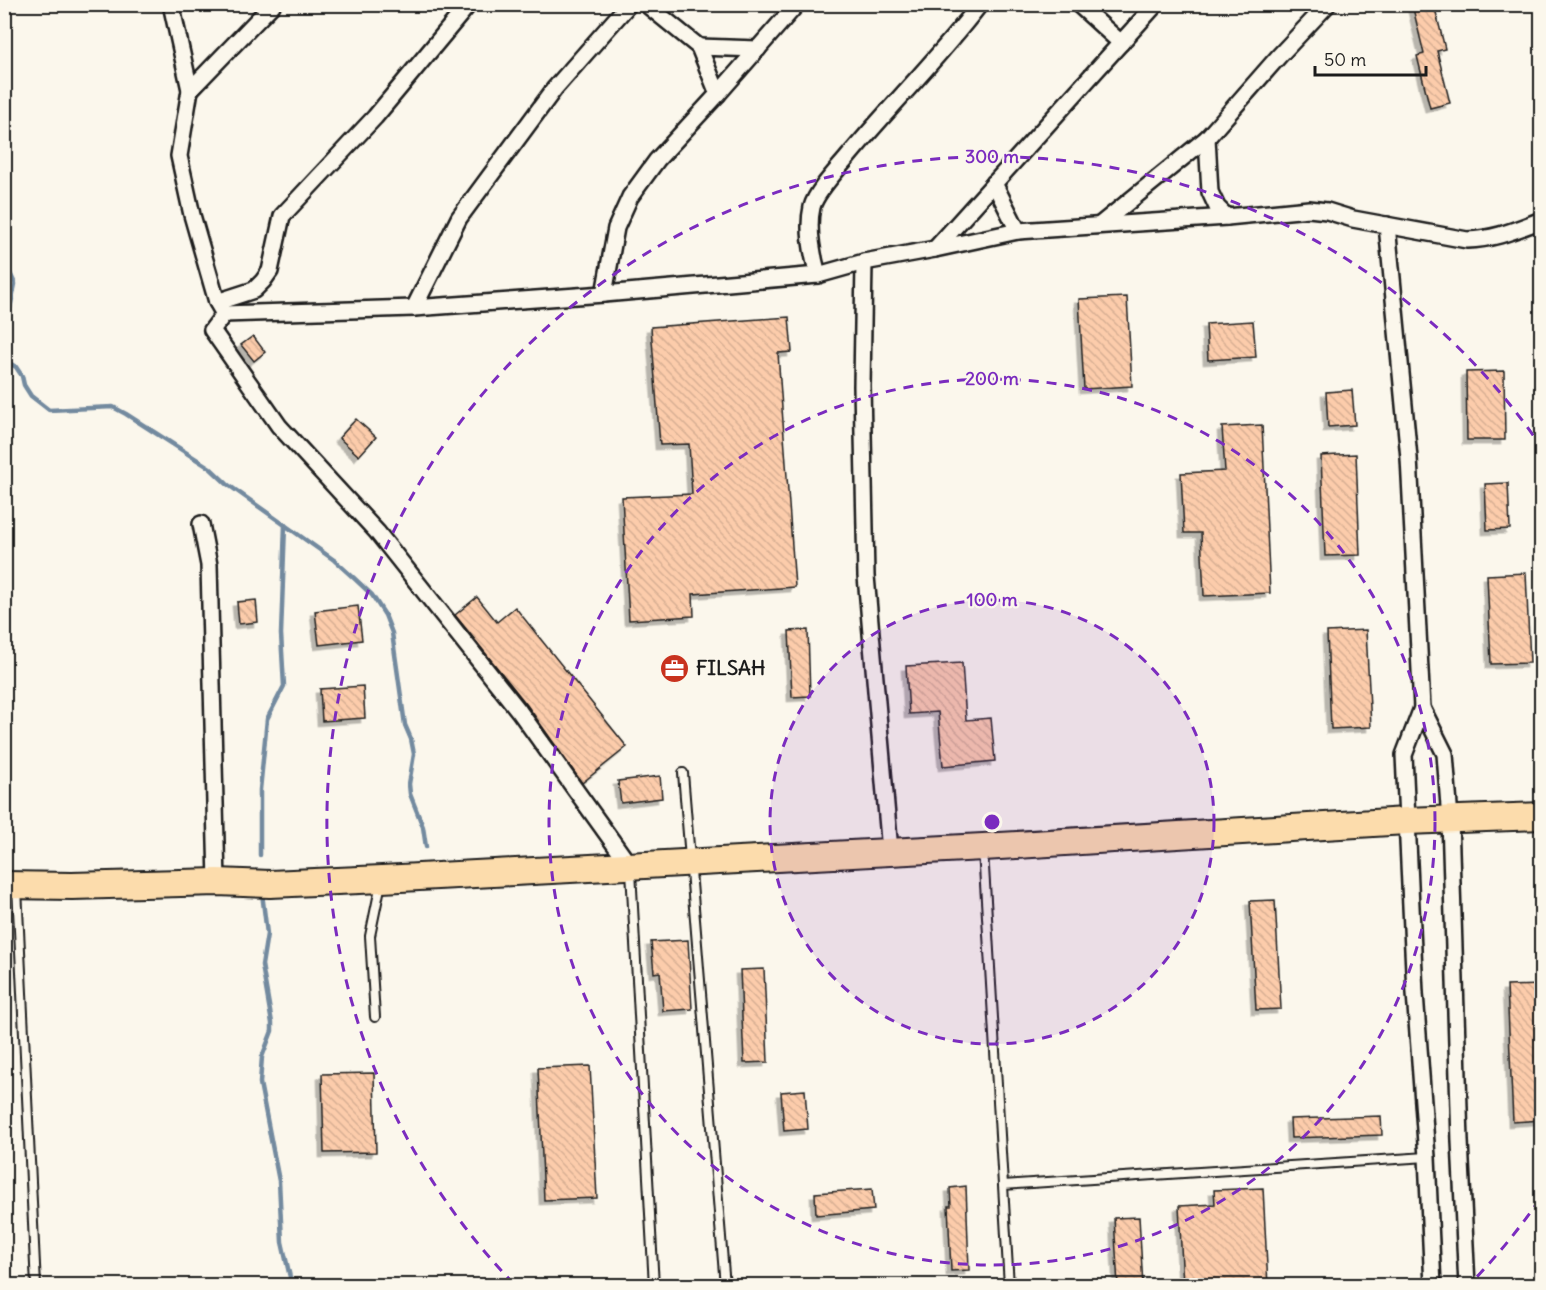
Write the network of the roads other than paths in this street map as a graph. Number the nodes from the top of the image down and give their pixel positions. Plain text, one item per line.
1 (171, 4) edge
2 (273, 4) edge
3 (469, 4) edge
4 (629, 4) edge
5 (646, 4) edge
6 (797, 4) edge
7 (980, 4) edge
8 (1078, 4) edge
9 (1156, 4) edge
10 (1328, 4) edge
11 (1121, 43) junction
12 (699, 46) junction
13 (758, 49) junction
14 (190, 90) junction
15 (718, 94) junction
16 (1207, 138) junction
17 (994, 183) junction
18 (1227, 218) junction
19 (1542, 220) edge
20 (1101, 224) junction
21 (1386, 225) junction
22 (1018, 231) junction
23 (935, 249) junction
24 (864, 262) junction
25 (818, 275) junction
26 (604, 294) junction
27 (220, 308) junction
28 (414, 308) junction
29 (201, 524) dead end
30 (1422, 708) junction
31 (683, 773) dead end
32 (1542, 816) edge
33 (1450, 819) junction
34 (1406, 821) junction
35 (982, 847) junction
36 (890, 851) junction
37 (690, 864) junction
38 (630, 866) junction
39 (382, 879) junction
40 (217, 882) junction
41 (11, 886) edge
42 (375, 1017) dead end
43 (1427, 1157) junction
44 (1002, 1185) junction
45 (36, 1286) edge
46 (654, 1286) edge
47 (725, 1286) edge
48 (1009, 1286) edge
49 (1433, 1286) edge
50 (1467, 1286) edge

1 - 14 street
2 - 14 street
3 - 27 street
4 - 28 street
5 - 12 street
6 - 13 street
7 - 25 street
8 - 11 street
9 - 11 street
10 - 16 street
11 - 17 street
12 - 13 street
12 - 15 street
13 - 15 street
14 - 27 street
15 - 26 street
16 - 18 street
16 - 20 street
17 - 22 street
17 - 23 street
18 - 20 street
18 - 21 street
19 - 21 street
20 - 22 street
21 - 30 street
22 - 23 street
23 - 24 street
24 - 25 street
24 - 36 street
25 - 26 street
26 - 28 street
27 - 28 street
27 - 38 street
29 - 40 street
30 - 33 street
30 - 34 street
31 - 37 lane
32 - 33 highway
33 - 34 highway
33 - 50 street
34 - 35 highway
34 - 43 street
35 - 36 highway
35 - 44 lane
36 - 37 highway
37 - 38 highway
37 - 47 lane
38 - 39 highway
38 - 46 lane
39 - 40 highway
39 - 42 lane
40 - 41 highway
41 - 45 lane
43 - 44 lane
43 - 49 street
44 - 48 lane

